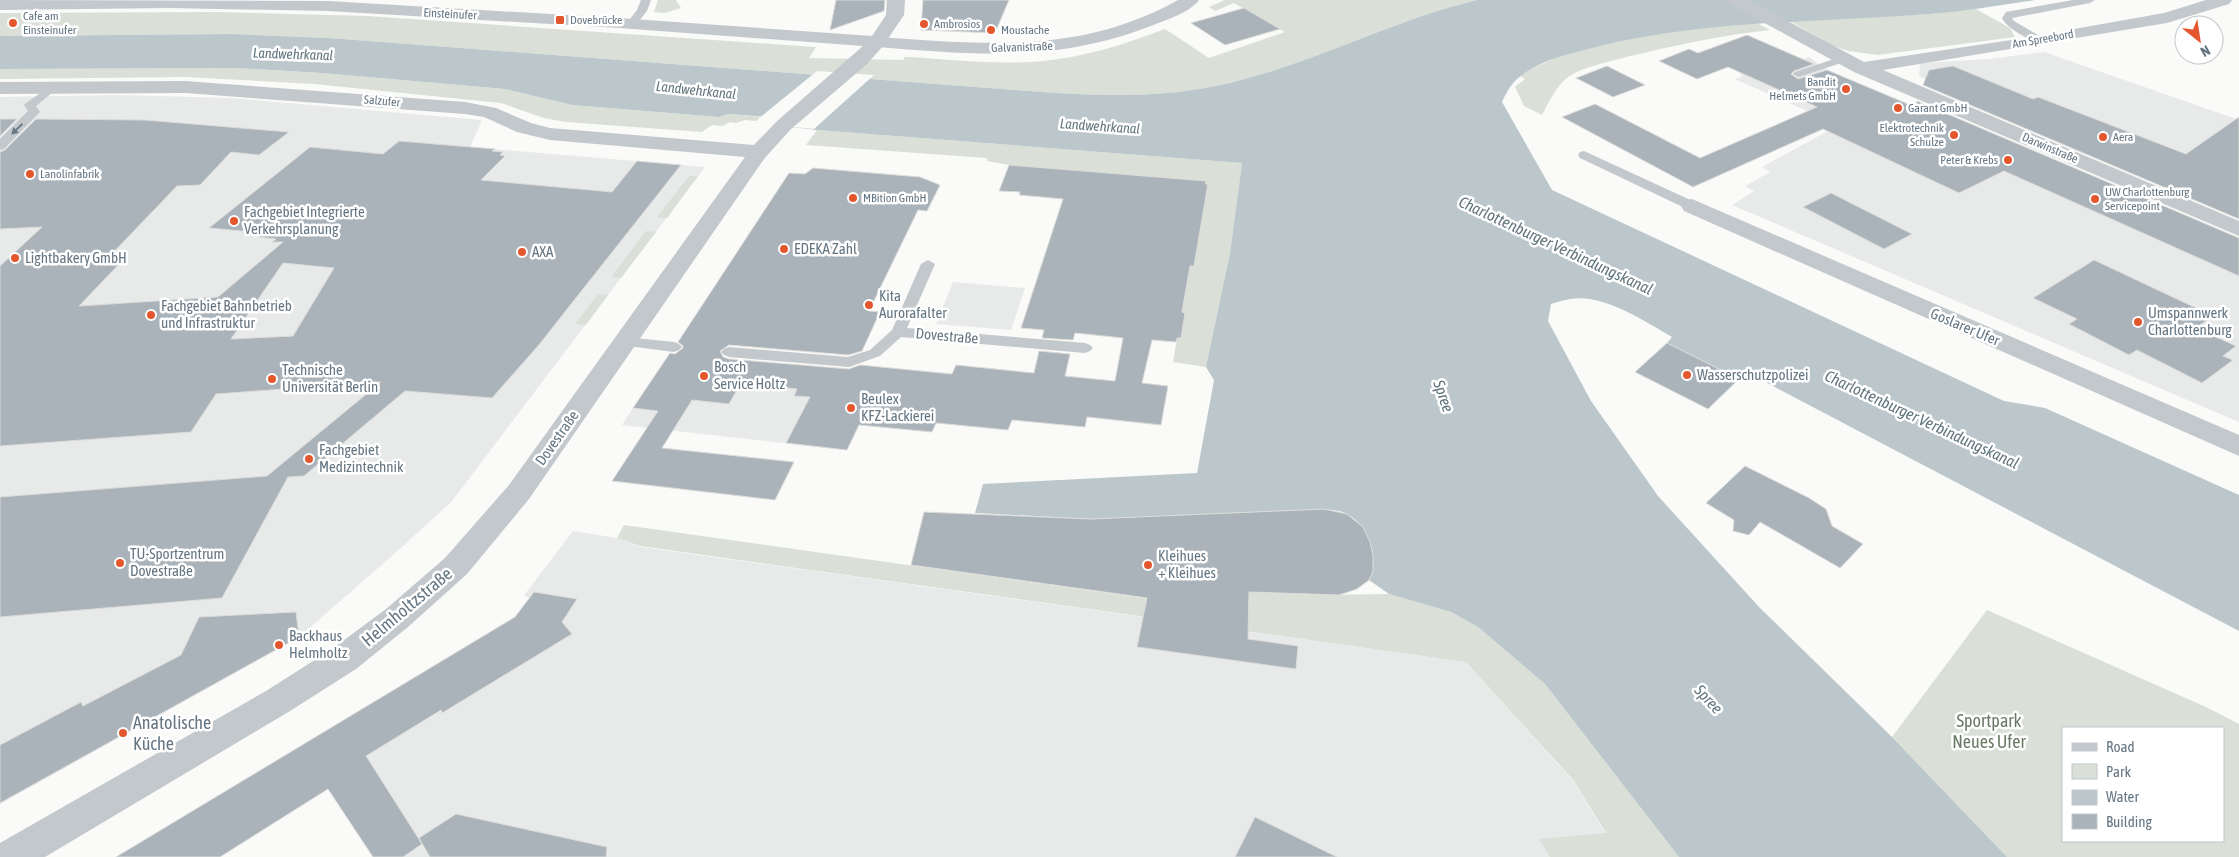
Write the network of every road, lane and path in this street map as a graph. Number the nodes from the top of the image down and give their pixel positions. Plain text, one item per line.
1 (646, 0) edge
2 (896, 0) edge
3 (1190, 0) edge
4 (1736, 0) edge
5 (2090, 0) edge
6 (2223, 0) edge
7 (171, 2) edge
8 (0, 5) edge
9 (631, 24) junction
10 (2038, 40) junction
11 (877, 42) junction
12 (1852, 63) junction
13 (1799, 74) dead end
14 (0, 88) edge
15 (52, 88) junction
16 (34, 112) joint
17 (0, 146) edge
18 (759, 152) junction
19 (1584, 155) dead end
20 (1692, 206) joint
21 (2239, 229) edge
22 (928, 264) dead end
23 (898, 332) junction
24 (625, 342) junction
25 (674, 347) dead end
26 (1085, 348) dead end
27 (729, 352) dead end
28 (2239, 446) edge
29 (506, 510) joint
30 (14, 856) edge

1 - 9 lane
2 - 11 street, Dovestraße
3 - 11 street, Galvanistraße
4 - 12 street, Darwinstraße
5 - 10 lane
6 - 10 street, Am Spreebord
7 - 8 street, Einsteinufer
7 - 9 street, Einsteinufer
9 - 11 street, Einsteinufer
10 - 12 street, Am Spreebord
11 - 18 street, Dovestraße
12 - 13 lane
12 - 21 street, Darwinstraße
14 - 15 street, Salzufer
15 - 16 lane
15 - 18 street, Salzufer
16 -> 17 lane
18 - 24 street, Dovestraße
19 - 20 lane
20 - 28 street, Goslarer Ufer
22 - 23 lane
23 - 26 lane, Dovestraße
23 - 27 lane, Dovestraße
24 - 25 lane
24 - 29 street, Dovestraße
29 - 30 street, Helmholtzstraße

